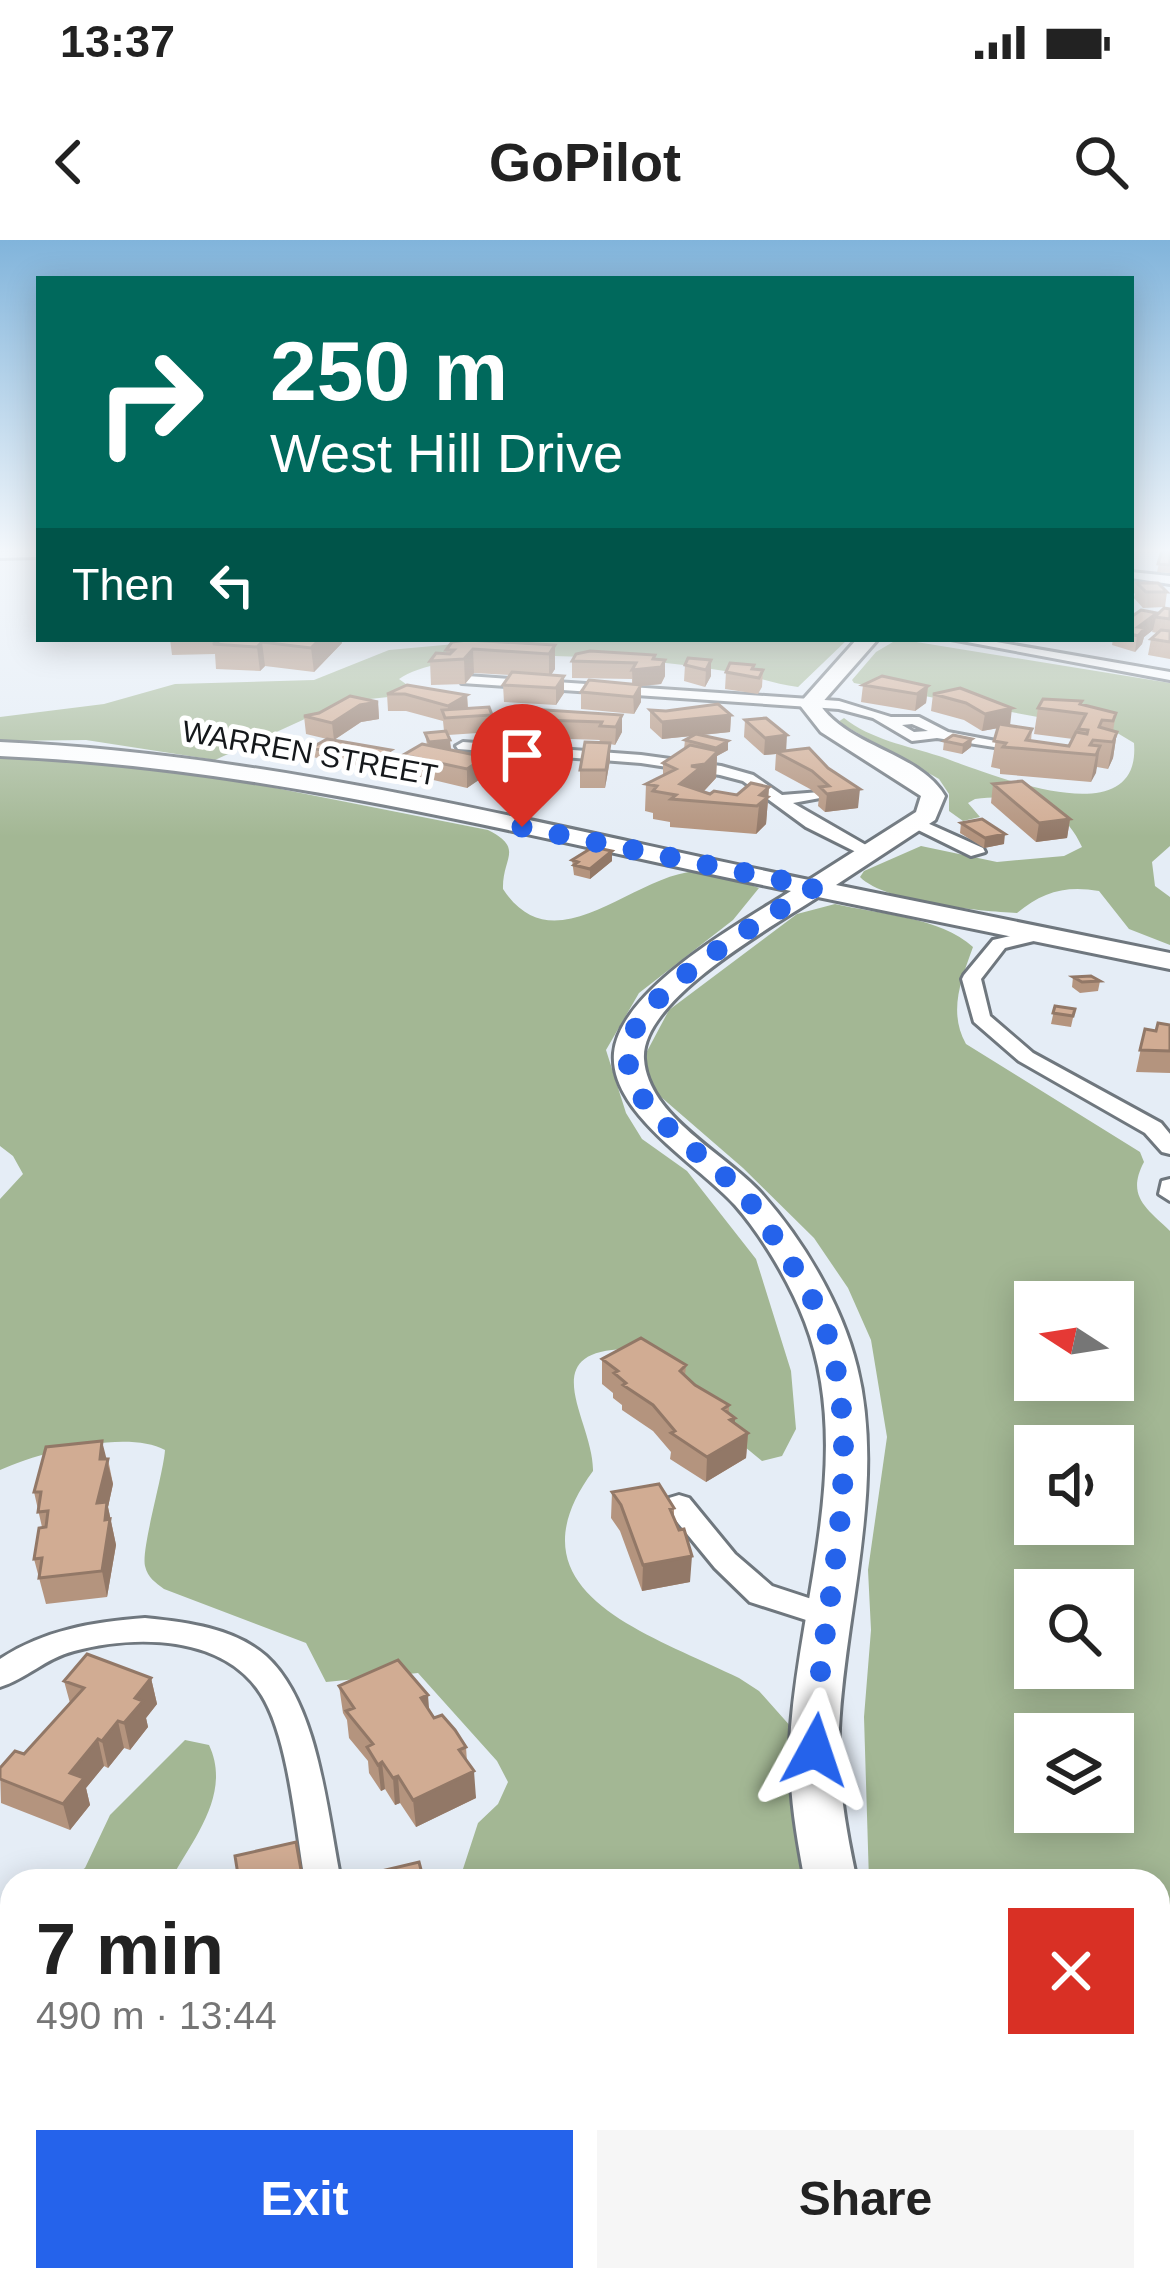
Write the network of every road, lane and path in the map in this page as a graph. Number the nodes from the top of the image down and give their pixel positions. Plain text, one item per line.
1 (862, 646) edge
2 (995, 646) edge
3 (1170, 676) edge
4 (480, 678) dead end
5 (682, 686) dead end
6 (658, 690) junction
7 (711, 697) junction
8 (809, 704) junction
9 (703, 718) edge
10 (0, 749) edge
11 (1038, 750) edge
12 (459, 751) edge
13 (613, 757) junction
14 (617, 779) dead end
15 (814, 801) dead end
16 (787, 805) junction
17 (916, 823) junction
18 (870, 852) junction
19 (977, 852) dead end
20 (815, 887) junction
21 (1032, 936) junction
22 (1170, 961) edge
23 (1170, 1147) edge
24 (679, 1505) edge
25 (831, 1617) junction
26 (0, 1675) edge
27 (320, 1869) edge
28 (829, 1869) edge

1 - 8 street
2 - 3 street
4 - 6 street
5 - 6 street
6 - 7 street
7 - 8 street
7 - 9 street
8 - 11 street
8 - 17 street
10 - 20 street, WARREN STREET
12 - 13 street
13 - 14 street
13 - 16 street
15 - 16 street
16 - 18 street
17 - 18 street
17 - 19 street
18 - 20 street
20 - 21 street, WARREN STREET
20 - 25 street
21 - 22 street, WARREN STREET
21 - 23 street
24 - 25 street
25 - 28 street
26 - 27 street

